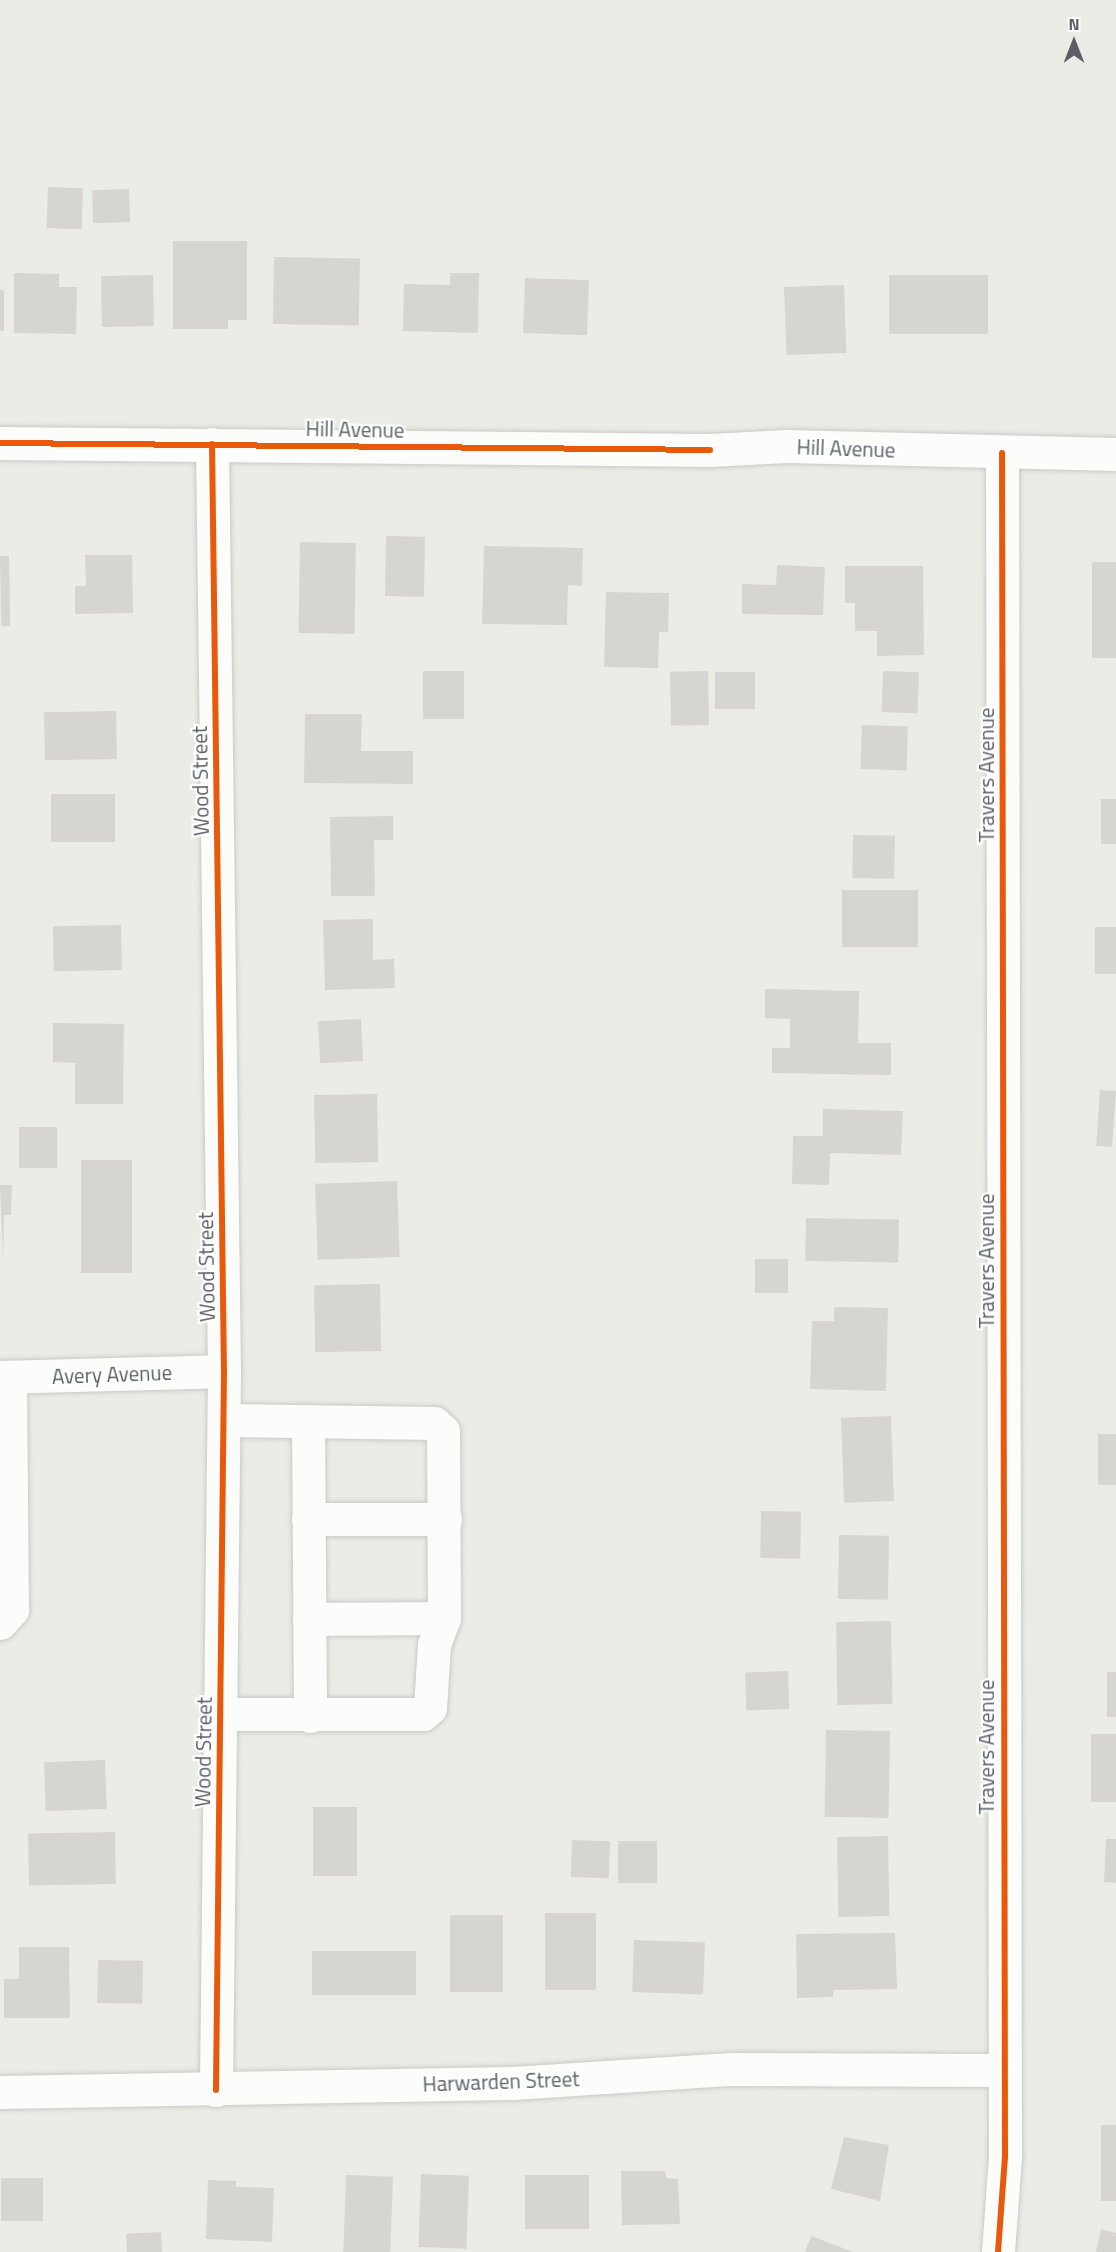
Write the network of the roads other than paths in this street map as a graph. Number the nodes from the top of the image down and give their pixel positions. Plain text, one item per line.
1 (0, 442) edge
2 (212, 444) junction
3 (1002, 453) junction
4 (1116, 453) edge
5 (224, 1371) junction
6 (5, 1377) edge
7 (224, 1420) junction
8 (308, 1421) junction
9 (308, 1519) junction
10 (445, 1520) junction
11 (309, 1618) junction
12 (444, 1618) junction
13 (0, 1623) edge
14 (220, 1714) junction
15 (310, 1716) junction
16 (1003, 2070) junction
17 (216, 2090) junction
18 (0, 2092) edge
19 (998, 2252) edge

1 - 2 street, Hill Avenue
2 - 3 street, Hill Avenue
2 - 5 street, Wood Street
3 - 4 street, Hill Avenue
3 - 16 street, Travers Avenue
5 - 6 street, Avery Avenue
5 - 7 street, Wood Street
6 - 13 street
7 - 8 street
7 - 14 street, Wood Street
8 - 9 street
8 - 10 street
9 - 10 street
9 - 11 street
10 - 12 street
11 - 12 street
11 - 15 street
12 - 15 street
14 - 15 street
14 - 17 street, Wood Street
16 - 17 street, Harwarden Street
16 - 19 street, Travers Avenue
17 - 18 street, Harwarden Street

